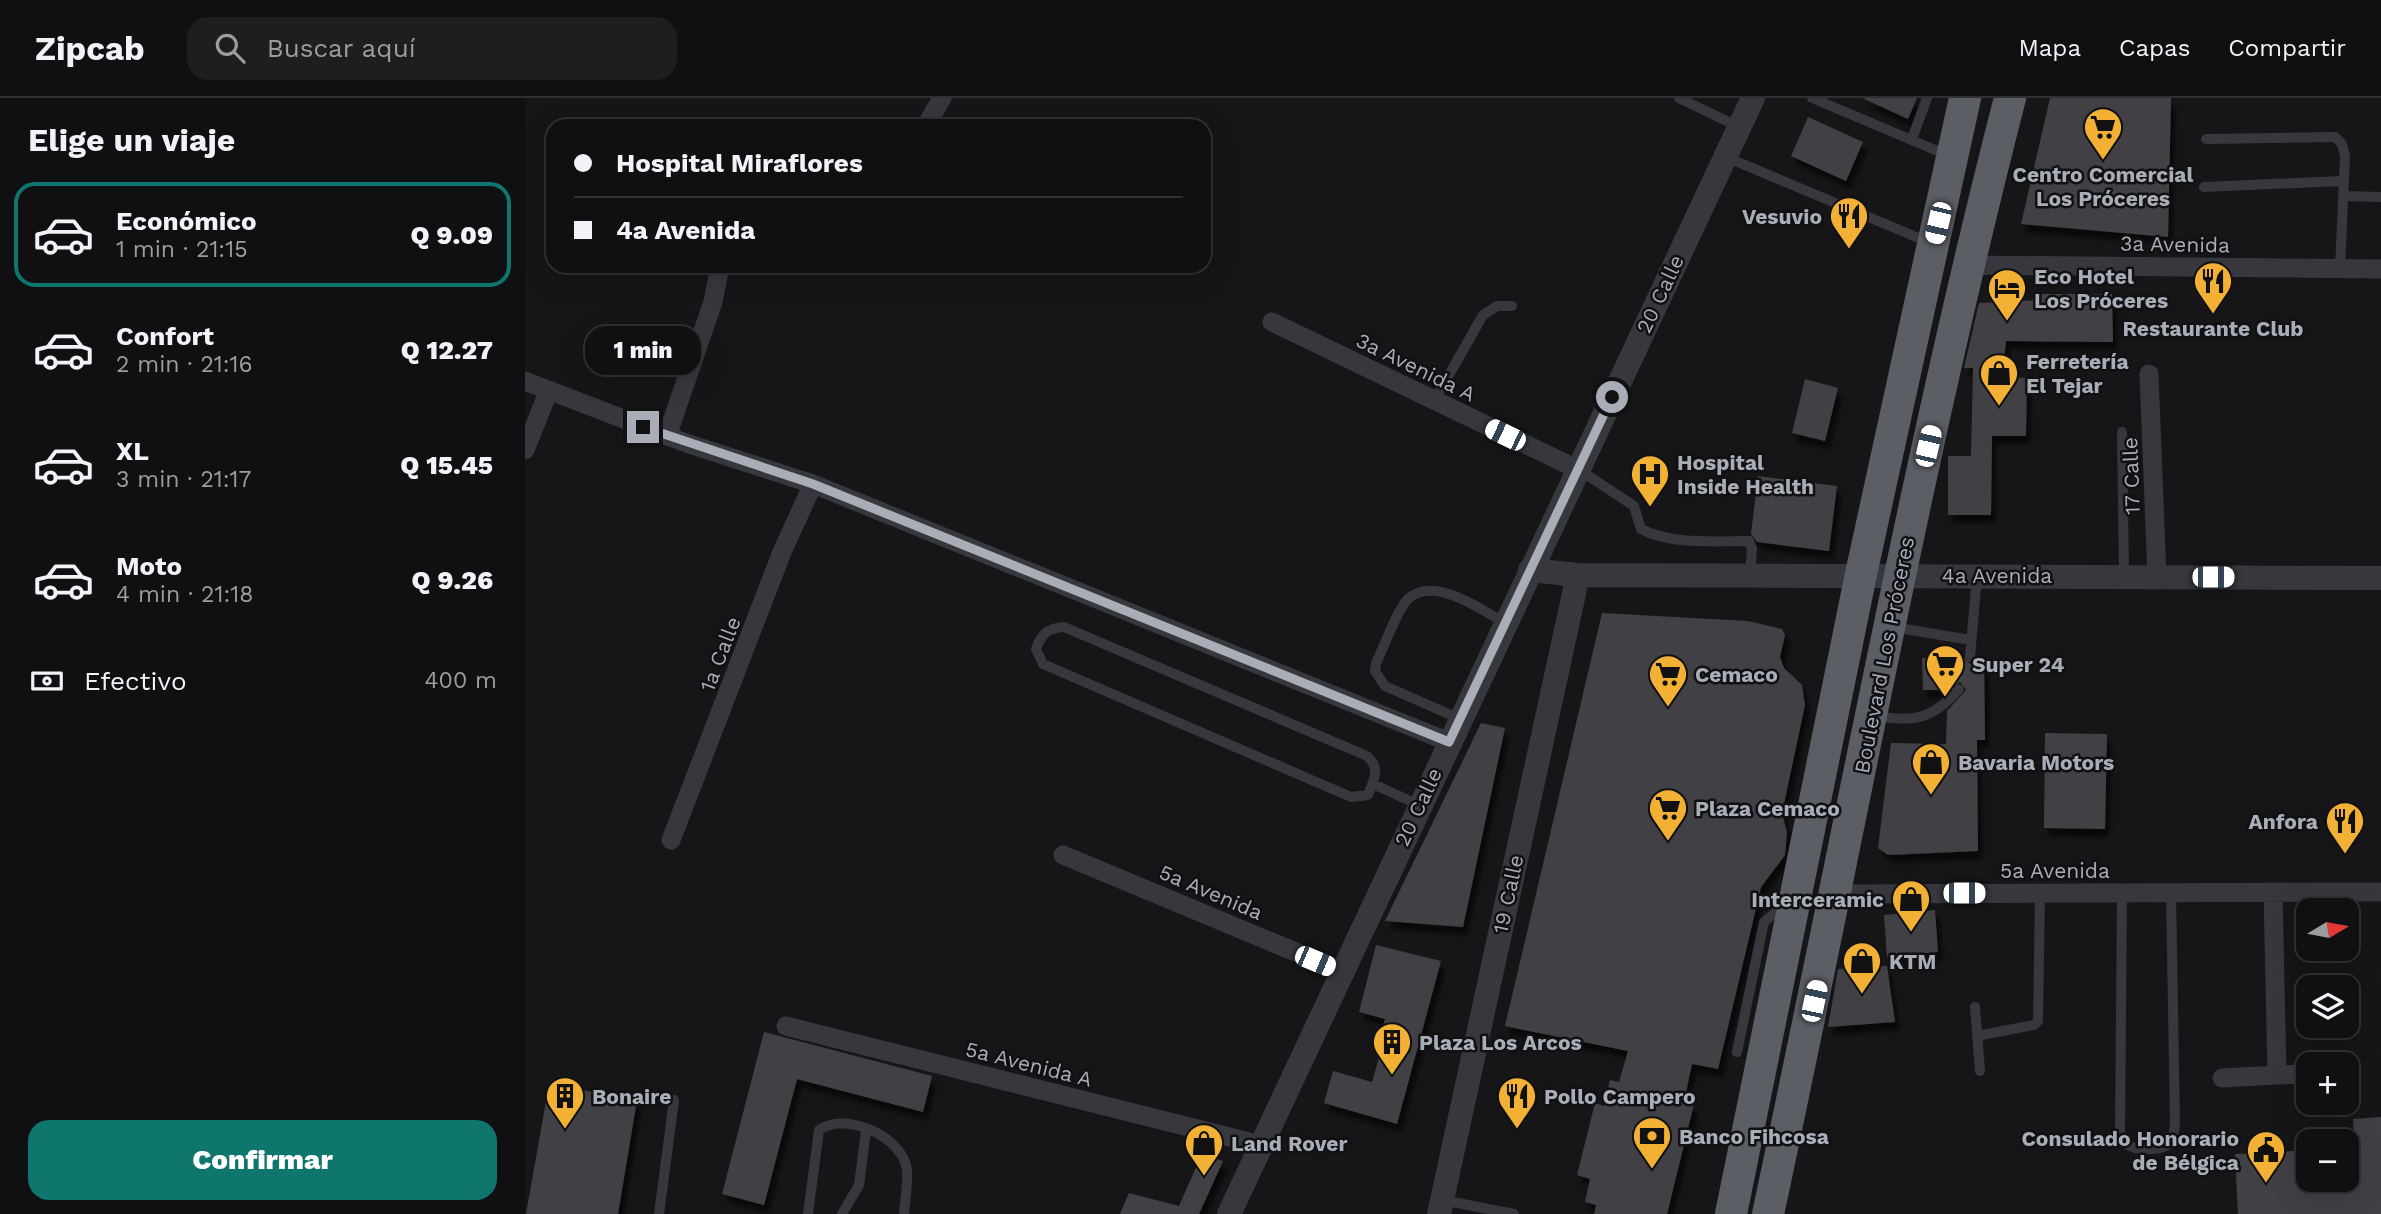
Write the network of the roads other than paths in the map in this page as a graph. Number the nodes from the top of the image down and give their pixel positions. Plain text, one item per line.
1 (942, 98) edge
2 (1679, 98) edge
3 (1753, 98) edge
4 (1812, 98) edge
5 (1927, 98) edge
6 (1965, 98) edge
7 (2010, 98) edge
8 (930, 119) edge
9 (1739, 127) junction
10 (1912, 139) junction
11 (2206, 139) dead end
12 (1725, 156) junction
13 (1953, 158) junction
14 (2342, 181) junction
15 (2204, 187) dead end
16 (2343, 196) junction
17 (2381, 197) edge
18 (1933, 244) junction
19 (1968, 265) junction
20 (2340, 269) junction
21 (2381, 270) edge
22 (719, 273) edge
23 (1512, 306) dead end
24 (1272, 322) dead end
25 (2149, 374) dead end
26 (525, 380) edge
27 (549, 390) junction
28 (1434, 401) junction
29 (2122, 432) dead end
30 (667, 436) junction
31 (525, 450) edge
32 (1577, 469) junction
33 (813, 484) junction
34 (1530, 570) junction
35 (1750, 574) junction
36 (1861, 574) junction
37 (1578, 575) junction
38 (1900, 575) junction
39 (1977, 575) junction
40 (2125, 576) junction
41 (2157, 577) junction
42 (2381, 578) edge
43 (1505, 622) junction
44 (1889, 626) junction
45 (1971, 640) junction
46 (1969, 657) dead end
47 (1959, 689) dead end
48 (1872, 715) junction
49 (1460, 719) junction
50 (1449, 742) junction
51 (1373, 784) junction
52 (1419, 804) junction
53 (671, 840) dead end
54 (1063, 855) dead end
55 (1798, 891) junction
56 (2273, 892) junction
57 (2381, 892) edge
58 (2040, 893) junction
59 (2122, 893) junction
60 (2171, 893) junction
61 (1837, 894) junction
62 (1341, 971) junction
63 (1975, 1007) dead end
64 (786, 1026) dead end
65 (1977, 1036) junction
66 (1737, 1052) dead end
67 (1980, 1071) dead end
68 (2296, 1074) edge
69 (2277, 1075) junction
70 (2223, 1078) dead end
71 (674, 1100) dead end
72 (866, 1129) junction
73 (1261, 1146) junction
74 (1440, 1207) edge
75 (659, 1214) edge
76 (808, 1214) edge
77 (842, 1214) edge
78 (904, 1214) edge
79 (1230, 1214) edge
80 (1514, 1214) edge
81 (1731, 1214) edge
82 (1768, 1214) edge

1 - 8 street
2 - 9 lane
3 - 9 street, 20 Calle
4 - 10 lane
5 - 10 lane
6 - 13 highway, Boulevard Los Próceres
7 - 19 highway, Boulevard Los Próceres
9 - 12 street, 20 Calle
10 - 13 lane
11 - 14 lane
12 - 18 lane
12 - 32 street, 20 Calle
13 - 18 highway, Boulevard Los Próceres
14 - 15 lane
14 - 16 lane
16 - 17 lane
16 - 20 lane
18 - 36 highway, Boulevard Los Próceres
19 - 20 street, 3a Avenida
19 - 38 highway, Boulevard Los Próceres
20 - 21 street, 3a Avenida
22 - 30 street
23 - 28 lane
24 - 28 street, 3a Avenida A
25 - 41 street, 17 Calle
26 - 27 street
27 - 30 street
27 - 31 street
28 - 32 street, 3a Avenida A
29 - 40 lane
30 - 33 street
32 - 34 street, 20 Calle
32 - 35 lane
33 - 50 street
33 - 53 street, 1a Calle
34 - 37 street, 4a Avenida
34 - 43 street, 20 Calle
35 - 36 street, 4a Avenida
35 - 37 street, 4a Avenida
36 - 38 street, 4a Avenida
36 - 55 highway, Boulevard Los Próceres
37 - 74 street, 19 Calle
38 - 39 street, 4a Avenida
38 - 44 highway, Boulevard Los Próceres
39 - 40 street, 4a Avenida
39 - 45 lane
40 - 41 street, 4a Avenida
41 - 42 street, 4a Avenida
43 - 49 street, 20 Calle
43 - 49 lane
44 - 45 lane
44 - 48 highway, Boulevard Los Próceres
45 - 46 lane
47 - 48 lane
48 - 61 highway, Boulevard Los Próceres
49 - 50 street, 20 Calle
50 - 52 street, 20 Calle
51 - 51 lane
51 - 52 lane
52 - 62 street, 20 Calle
54 - 62 street, 5a Avenida
55 - 66 lane
55 - 81 highway, Boulevard Los Próceres
56 - 57 street, 5a Avenida
56 - 60 street, 5a Avenida
56 - 69 street
58 - 59 street, 5a Avenida
58 - 61 street, 5a Avenida
58 - 65 lane
59 - 60 street, 5a Avenida
59 - 60 lane
61 - 82 highway, Boulevard Los Próceres
62 - 73 street, 20 Calle
63 - 65 lane
64 - 73 street, 5a Avenida A
65 - 67 lane
68 - 69 street
69 - 70 street
71 - 75 lane
72 - 76 lane
72 - 77 lane
72 - 78 lane
73 - 79 street, 20 Calle
74 - 80 lane

